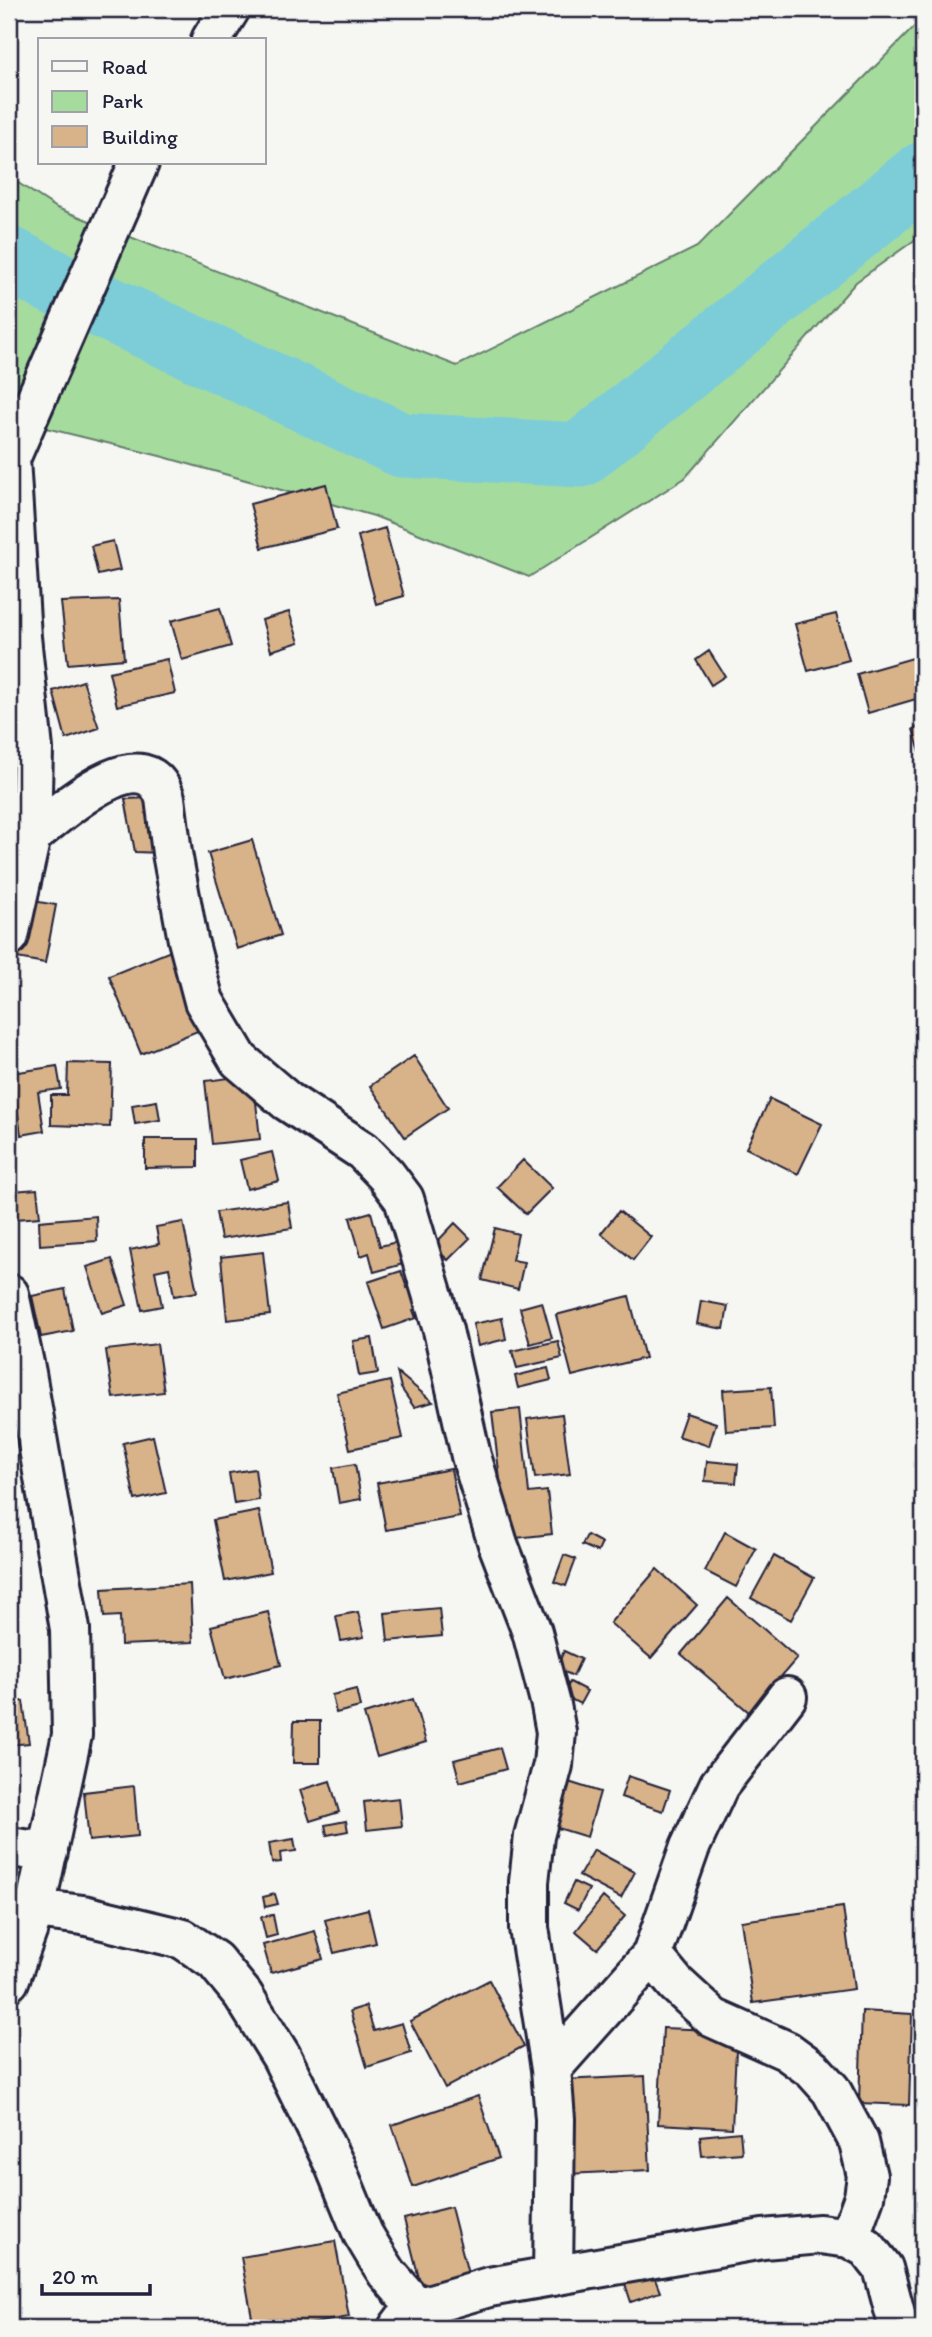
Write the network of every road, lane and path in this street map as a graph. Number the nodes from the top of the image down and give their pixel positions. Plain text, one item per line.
1 (230, 9) edge
2 (212, 38) edge
3 (139, 164) edge
4 (10, 460) edge
5 (31, 836) junction
6 (9, 936) edge
7 (9, 1294) edge
8 (787, 1697) dead end
9 (9, 1847) edge
10 (48, 1852) junction
11 (35, 1909) junction
12 (652, 1955) junction
13 (9, 1981) edge
14 (551, 2069) junction
15 (849, 2238) junction
16 (553, 2276) junction
17 (407, 2318) edge
18 (899, 2328) edge

1 - 2 street
3 - 4 street
4 - 5 street
5 - 6 street
5 - 14 street
7 - 10 street
8 - 12 street
9 - 10 street
10 - 11 street
11 - 13 street
11 - 17 street
12 - 14 street
12 - 15 street
14 - 16 street
15 - 16 street
15 - 18 street
16 - 17 street

